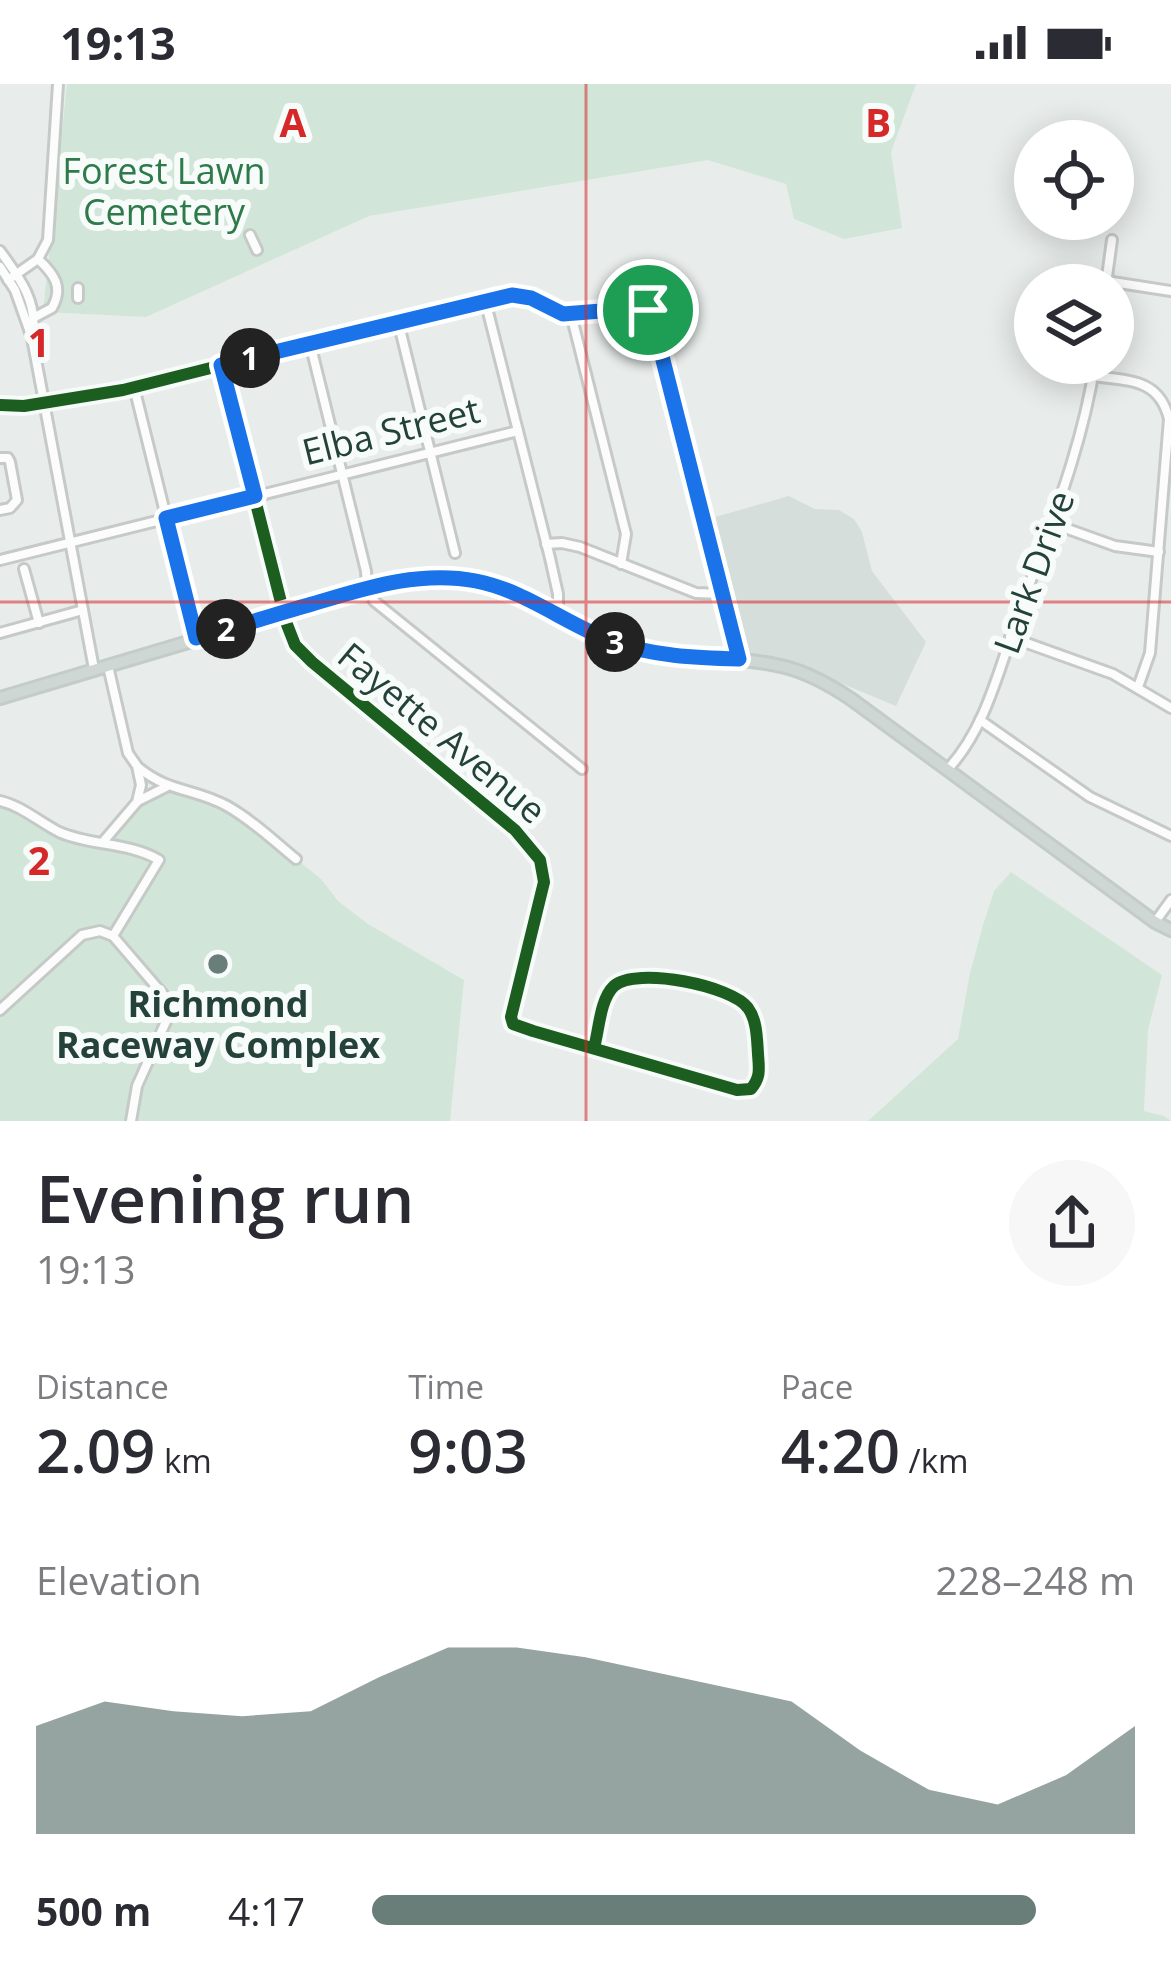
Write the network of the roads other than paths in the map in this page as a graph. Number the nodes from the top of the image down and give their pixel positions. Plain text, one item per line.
1 (58, 84) edge
2 (250, 235) dead end
3 (1112, 240) dead end
4 (257, 250) dead end
5 (0, 251) edge
6 (38, 259) junction
7 (1109, 264) edge
8 (0, 267) edge
9 (12, 277) junction
10 (1134, 286) edge
11 (1171, 291) edge
12 (485, 300) junction
13 (572, 314) junction
14 (35, 317) junction
15 (398, 321) junction
16 (32, 338) junction
17 (310, 343) junction
18 (221, 365) junction
19 (1091, 384) edge
20 (1134, 384) edge
21 (134, 387) junction
22 (44, 402) junction
23 (0, 405) edge
24 (518, 431) junction
25 (430, 453) junction
26 (0, 458) edge
27 (343, 475) junction
28 (255, 496) junction
29 (0, 510) edge
30 (166, 518) junction
31 (1051, 524) junction
32 (70, 542) junction
33 (547, 544) junction
34 (455, 553) dead end
35 (1159, 553) junction
36 (0, 560) edge
37 (621, 564) junction
38 (24, 569) dead end
39 (368, 588) junction
40 (723, 594) junction
41 (83, 610) junction
42 (283, 612) junction
43 (558, 613) junction
44 (39, 622) junction
45 (0, 633) edge
46 (1010, 637) junction
47 (196, 638) junction
48 (739, 659) junction
49 (107, 665) junction
50 (94, 669) junction
51 (1138, 687) junction
52 (0, 698) edge
53 (1171, 708) edge
54 (980, 719) junction
55 (137, 766) junction
56 (582, 769) dead end
57 (947, 770) junction
58 (167, 787) junction
59 (0, 801) edge
60 (138, 801) junction
61 (1171, 836) edge
62 (102, 843) junction
63 (296, 859) dead end
64 (1171, 900) edge
65 (1155, 922) junction
66 (1171, 930) edge
67 (112, 936) junction
68 (1171, 939) edge
69 (0, 1010) edge
70 (594, 1048) junction
71 (130, 1121) edge

1 - 6 street
2 - 4 street
3 - 7 street
5 - 9 street
6 - 9 street
6 - 14 street
8 - 9 street
9 - 14 street
9 - 16 street
10 - 11 street
12 - 13 street
12 - 15 street
12 - 24 street
13 - 37 street
13 - 40 street
14 - 16 street
15 - 17 street
15 - 25 street
16 - 22 street
17 - 18 street
17 - 27 street
18 - 21 street
18 - 28 street, Fayette Avenue
19 - 31 street, Lark Drive
20 - 35 street
21 - 22 street
21 - 30 street
22 - 23 street
22 - 32 street
24 - 25 street, Elba Street
24 - 33 street
25 - 27 street, Elba Street
25 - 34 street
26 - 29 street
27 - 28 street, Elba Street
27 - 39 street
28 - 30 street, Elba Street
28 - 42 street, Fayette Avenue
30 - 32 street, Elba Street
30 - 47 street
31 - 35 street
31 - 46 street, Lark Drive
32 - 36 street, Elba Street
32 - 41 street
33 - 37 street
33 - 43 street
35 - 51 street
37 - 40 street
38 - 44 street
39 - 42 main road
39 - 43 main road
39 - 56 street
40 - 48 street
41 - 44 street
41 - 50 street
42 - 47 main road
42 - 70 street, Fayette Avenue
43 - 48 main road
44 - 45 street
46 - 51 street
46 - 54 street, Lark Drive
47 - 49 main road
48 - 57 main road
49 - 50 main road
49 - 55 street
50 - 52 main road
51 - 53 street
54 - 57 street, Lark Drive
54 - 61 street
55 - 58 street
55 - 60 street
57 - 65 main road
58 - 60 street
58 - 63 street
59 - 62 street
60 - 62 street
62 - 67 street
64 - 65 street
65 - 66 main road
65 - 68 main road
67 - 69 street
67 - 71 street
70 - 70 street

